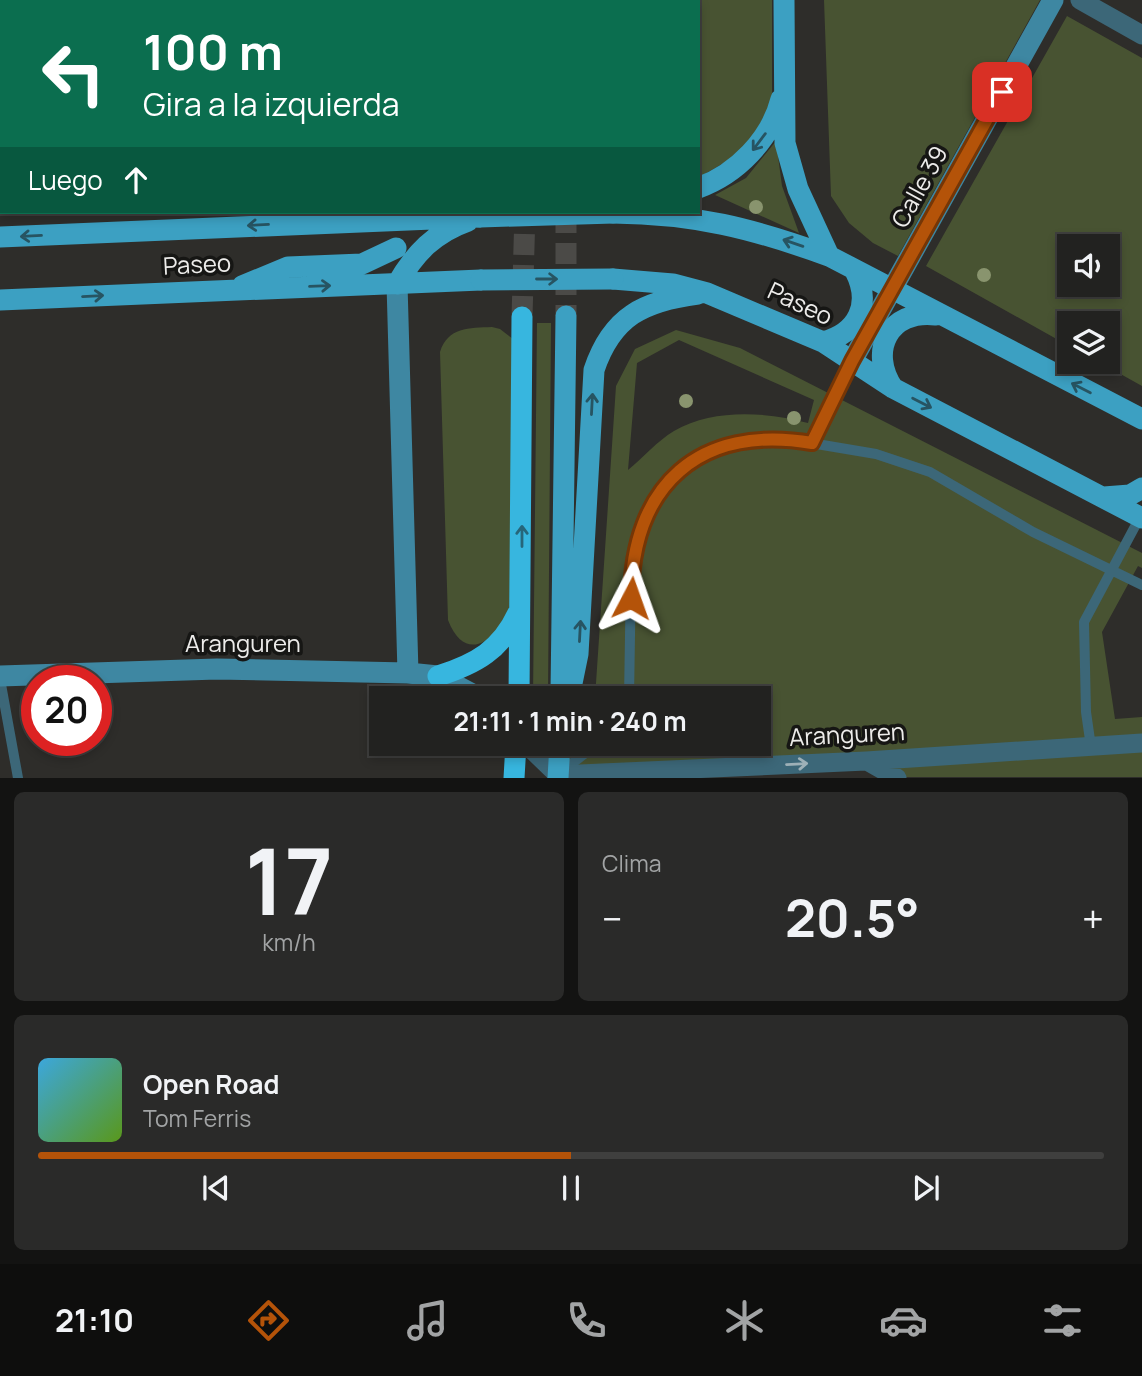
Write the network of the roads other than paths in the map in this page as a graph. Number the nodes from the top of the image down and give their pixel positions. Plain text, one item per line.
1 (784, 0) edge
2 (1053, 0) edge
3 (1080, 0) edge
4 (1142, 35) edge
5 (784, 79) junction
6 (700, 187) edge
7 (561, 214) edge
8 (654, 214) edge
9 (400, 215) edge
10 (294, 217) edge
11 (480, 217) junction
12 (0, 237) edge
13 (396, 248) junction
14 (829, 256) junction
15 (855, 271) junction
16 (397, 284) junction
17 (237, 289) junction
18 (893, 290) junction
19 (707, 293) junction
20 (0, 300) edge
21 (938, 315) junction
22 (566, 316) tunnel mouth
23 (522, 317) tunnel mouth
24 (822, 342) junction
25 (852, 361) junction
26 (893, 388) junction
27 (1141, 419) edge
28 (812, 443) junction
29 (1142, 488) edge
30 (1104, 498) junction
31 (1141, 516) edge
32 (1110, 570) junction
33 (1142, 585) edge
34 (522, 604) junction
35 (408, 673) junction
36 (439, 676) junction
37 (0, 678) edge
38 (458, 686) edge
39 (519, 686) edge
40 (561, 686) edge
41 (571, 686) edge
42 (629, 686) edge
43 (1142, 743) edge
44 (1091, 748) junction
45 (515, 756) edge
46 (538, 756) edge
47 (559, 756) edge
48 (582, 756) edge
49 (866, 761) junction
50 (558, 776) edge
51 (18, 778) edge
52 (514, 778) edge
53 (897, 778) edge

1 - 5 main road
2 - 18 street, Calle 39
3 - 4 street
5 -> 6 main road
5 - 14 main road
7 - 11 main road, bridge
14 -> 8 main road
9 - 10 main road, Paseo
9 - 11 main road, Paseo
9 - 13 main road
10 -> 12 main road, Paseo
11 - 16 main road
13 - 16 main road
13 - 17 main road
14 - 15 main road
15 - 18 main road
15 - 24 main road
17 -> 16 main road, Paseo
16 -> 19 main road, Paseo, bridge
16 - 35 street
20 -> 17 main road, Paseo
18 - 21 main road
18 - 25 street, Calle 39
19 - 24 main road, Paseo
41 -> 19 main road
21 - 26 main road
27 -> 21 main road
22 - 40 main road
34 -> 23 highway
24 - 25 main road, Paseo
25 - 26 main road, Paseo
25 - 28 lane
26 -> 30 main road, Paseo
28 - 32 lane
28 - 42 lane
29 - 30 main road
30 - 31 main road, Paseo
31 - 32 lane
32 - 33 lane
32 - 44 lane
34 - 36 highway
34 - 39 highway
35 - 36 street, Aranguren
35 - 37 street, Aranguren
36 - 38 street, Aranguren
37 - 51 lane
43 - 44 street, Aranguren
44 - 49 street, Aranguren
45 - 52 highway
46 - 50 street
47 - 50 main road
48 - 50 lane
50 -> 49 street, Aranguren
49 - 53 street

